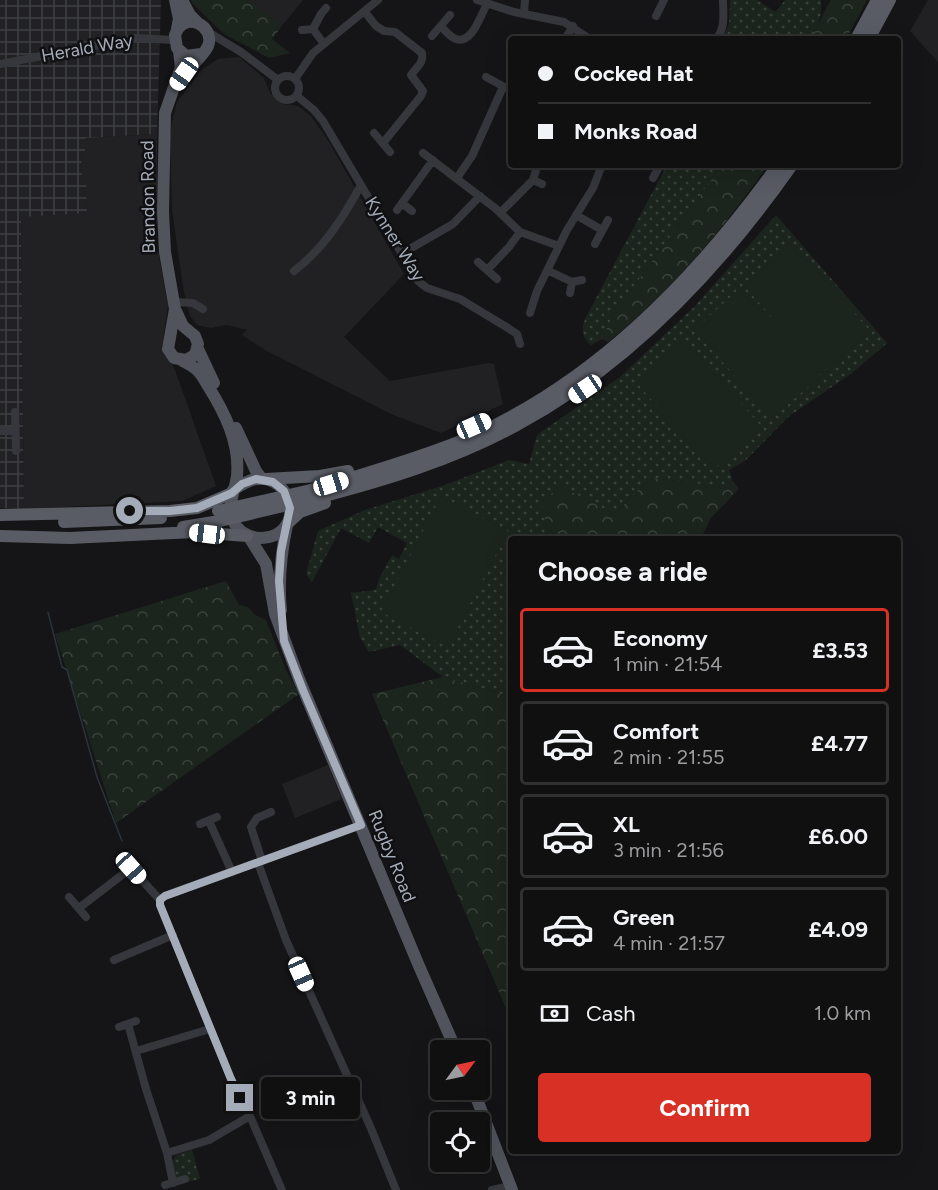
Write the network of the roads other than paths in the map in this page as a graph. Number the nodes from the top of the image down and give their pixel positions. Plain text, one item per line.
1 (175, 0) edge
2 (183, 0) edge
3 (378, 0) edge
4 (477, 0) edge
5 (525, 0) edge
6 (723, 0) edge
7 (877, 0) edge
8 (890, 0) edge
9 (487, 4) junction
10 (663, 6) edge
11 (326, 8) dead end
12 (365, 12) junction
13 (524, 14) junction
14 (450, 15) dead end
15 (656, 16) dead end
16 (441, 26) junction
17 (573, 26) junction
18 (202, 27) junction
19 (313, 29) junction
20 (302, 30) dead end
21 (432, 36) dead end
22 (567, 36) edge
23 (586, 36) edge
24 (718, 36) edge
25 (858, 36) edge
26 (871, 36) edge
27 (177, 40) junction
28 (324, 44) junction
29 (231, 47) junction
30 (204, 50) junction
31 (0, 64) edge
32 (486, 77) dead end
33 (295, 79) junction
34 (278, 80) junction
35 (175, 86) junction
36 (503, 87) junction
37 (508, 89) edge
38 (297, 96) junction
39 (374, 133) dead end
40 (383, 143) junction
41 (390, 152) dead end
42 (423, 153) dead end
43 (433, 160) junction
44 (601, 168) edge
45 (656, 168) edge
46 (776, 168) edge
47 (790, 168) edge
48 (536, 170) dead end
49 (457, 178) junction
50 (653, 178) dead end
51 (533, 180) junction
52 (542, 184) dead end
53 (361, 185) junction
54 (480, 196) junction
55 (412, 211) dead end
56 (500, 213) junction
57 (576, 216) junction
58 (608, 220) dead end
59 (602, 230) junction
60 (519, 232) junction
61 (595, 244) dead end
62 (560, 246) junction
63 (401, 254) junction
64 (478, 262) dead end
65 (487, 270) junction
66 (549, 270) junction
67 (294, 271) dead end
68 (497, 279) dead end
69 (582, 280) dead end
70 (572, 282) junction
71 (570, 293) dead end
72 (681, 300) junction
73 (174, 306) junction
74 (658, 307) junction
75 (203, 309) dead end
76 (530, 313) dead end
77 (190, 332) junction
78 (169, 339) junction
79 (520, 344) dead end
80 (198, 349) junction
81 (183, 361) junction
82 (15, 412) dead end
83 (0, 431) edge
84 (15, 431) junction
85 (16, 451) dead end
86 (264, 479) junction
87 (233, 492) junction
88 (312, 495) junction
89 (0, 515) edge
90 (219, 516) junction
91 (0, 520) edge
92 (287, 524) junction
93 (0, 531) edge
94 (0, 536) edge
95 (248, 537) junction
96 (284, 641) junction
97 (271, 812) dead end
98 (200, 824) dead end
99 (361, 825) junction
100 (260, 862) junction
101 (232, 872) junction
102 (69, 897) dead end
103 (160, 900) junction
104 (79, 908) junction
105 (86, 917) dead end
106 (173, 935) junction
107 (114, 960) dead end
108 (119, 1027) dead end
109 (210, 1029) junction
110 (452, 1040) edge
111 (136, 1051) junction
112 (477, 1100) edge
113 (250, 1116) junction
114 (167, 1153) junction
115 (185, 1179) dead end
116 (511, 1188) edge
117 (282, 1190) edge
118 (396, 1190) edge
119 (492, 1190) edge

1 - 27 main road, Brandon Road
2 - 18 main road
3 - 12 street
4 - 9 street
5 - 13 street
6 - 24 street
7 - 25 highway
8 - 26 highway
9 - 13 street
9 - 16 street
10 - 15 street
11 - 19 street
12 - 28 street
12 - 40 street
13 - 17 street
14 - 16 street
16 - 21 street
17 - 22 street
17 - 23 street
18 - 27 main road
18 - 29 street
18 - 30 main road
19 - 20 street
19 - 28 street
27 - 30 main road
27 - 31 street, Herald Way
27 - 35 main road, Brandon Road
28 - 33 street
29 - 30 street
29 - 34 street
30 - 35 main road, Brandon Road
32 - 36 street
33 - 34 street
33 - 38 street
34 - 38 street
35 - 73 main road, Brandon Road
36 - 37 street
36 - 49 street
38 - 53 street, Kynner Way
39 - 40 street
40 - 41 street
42 - 43 street
43 - 49 street
43 - 55 street
44 - 57 street
45 - 50 street
46 - 74 highway
47 - 72 highway
48 - 51 street
49 - 54 street
51 - 52 street
51 - 56 street
53 - 63 street, Kynner Way
53 - 67 street, Kynner Way
54 - 56 street
54 - 63 street
56 - 60 street
57 - 59 street
57 - 62 street
58 - 59 street
59 - 61 street
60 - 62 street
60 - 65 street
62 - 66 street
63 - 79 street, Kynner Way
64 - 65 street
65 - 68 street
66 - 70 street
66 - 76 street
69 - 70 street
70 - 71 street
72 - 88 highway
72 - 92 highway
73 - 75 street
73 - 77 main road, Brandon Road
73 - 78 main road, Brandon Road
74 - 86 highway
74 - 88 highway
77 - 78 main road
77 - 80 main road
78 - 81 main road
80 - 81 main road
80 - 86 main road
81 - 87 main road
82 - 84 street
83 - 84 street
84 - 85 street
86 - 87 main road
86 - 92 main road
87 - 89 highway
87 - 95 main road
88 - 90 highway, bridge
90 - 91 highway
90 - 93 highway
92 - 95 main road
92 - 96 main road, Rugby Road
94 - 95 highway
95 - 96 main road, Rugby Road
96 - 99 main road, Rugby Road
97 - 100 street
98 - 101 street
99 - 100 street
99 - 110 main road, Rugby Road
100 - 101 street
100 - 118 street
101 - 103 street
102 - 104 street
103 - 104 street
103 - 106 street
104 - 105 street
106 - 107 street
106 - 109 street
108 - 111 street
109 - 111 street
109 - 113 street
111 - 114 street
112 - 116 main road
113 - 114 street
113 - 117 street
114 - 115 street
116 - 119 street

